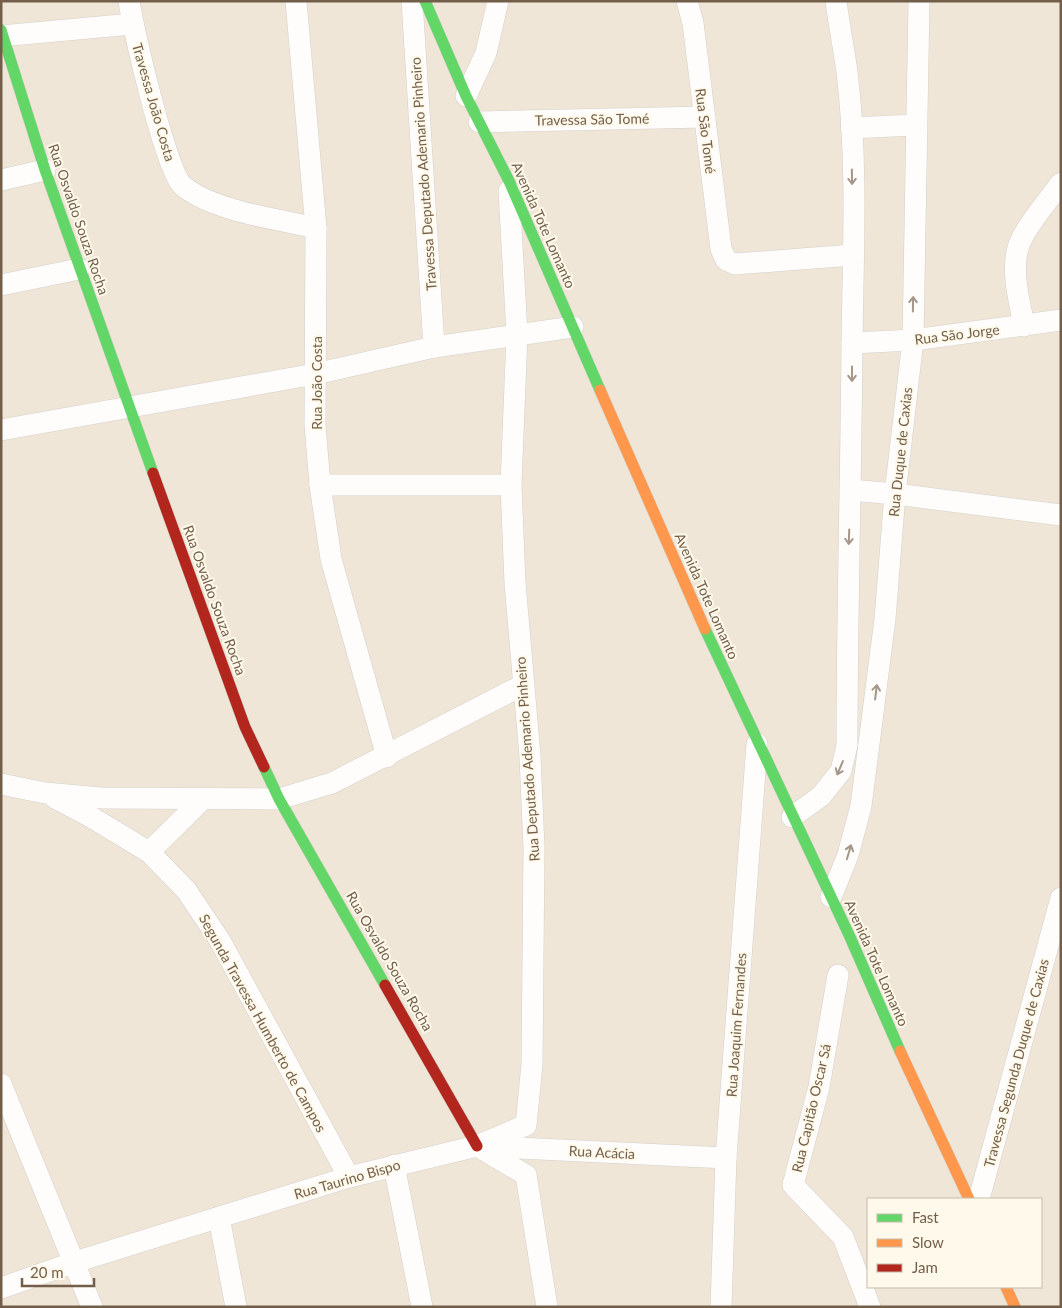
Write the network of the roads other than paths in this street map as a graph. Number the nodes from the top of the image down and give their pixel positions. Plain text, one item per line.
1 (129, 1) edge
2 (296, 1) edge
3 (412, 1) edge
4 (425, 1) edge
5 (498, 1) edge
6 (687, 1) edge
7 (836, 1) edge
8 (918, 1) edge
9 (132, 24) junction
10 (2, 34) edge
11 (466, 96) junction
12 (705, 117) junction
13 (480, 122) junction
14 (916, 125) junction
15 (851, 128) junction
16 (45, 170) junction
17 (1, 180) edge
18 (509, 181) junction
19 (1061, 183) edge
20 (316, 228) junction
21 (853, 255) junction
22 (79, 269) junction
23 (1, 285) edge
24 (1061, 320) edge
25 (1024, 326) junction
26 (573, 327) junction
27 (517, 334) junction
28 (913, 340) junction
29 (852, 343) junction
30 (434, 347) junction
31 (315, 374) junction
32 (130, 406) junction
33 (1, 430) edge
34 (320, 485) junction
35 (511, 485) junction
36 (851, 490) junction
37 (895, 494) junction
38 (1061, 515) edge
39 (523, 685) junction
40 (757, 744) junction
41 (847, 745) junction
42 (868, 751) junction
43 (387, 757) junction
44 (1, 784) edge
45 (45, 793) junction
46 (203, 799) junction
47 (279, 799) junction
48 (792, 817) junction
49 (149, 852) junction
50 (831, 897) junction
51 (1061, 898) edge
52 (838, 975) dead end
53 (1, 1084) edge
54 (477, 1146) junction
55 (726, 1158) junction
56 (394, 1165) junction
57 (350, 1177) junction
58 (968, 1198) edge
59 (979, 1198) edge
60 (219, 1217) junction
61 (75, 1262) junction
62 (1, 1288) edge
63 (1006, 1288) edge
64 (92, 1307) edge
65 (236, 1307) edge
66 (422, 1307) edge
67 (547, 1307) edge
68 (721, 1307) edge
69 (870, 1307) edge
70 (1015, 1307) edge

1 - 9 street, Travessa João Costa
2 - 20 street, Rua João Costa
3 - 30 street, Travessa Deputado Ademario Pinheiro
4 - 11 main road, Avenida Tote Lomanto
5 - 11 street
6 - 12 street, Rua São Tomé
7 - 15 street
8 - 14 street, Rua Duque de Caxias
9 - 10 street, Travessa João Costa
9 - 20 street, Travessa João Costa
10 - 16 main road, Rua Osvaldo Souza Rocha
11 - 13 main road, Avenida Tote Lomanto
12 - 13 street, Travessa São Tomé
12 - 21 street, Rua São Tomé
13 - 18 main road, Avenida Tote Lomanto
14 - 15 street
28 -> 14 street, Rua Duque de Caxias
15 -> 21 street
16 - 17 street
16 - 22 main road, Rua Osvaldo Souza Rocha
18 - 26 main road, Avenida Tote Lomanto
18 - 27 street, Rua Deputado Ademario Pinheiro
19 - 25 street
20 - 31 street, Rua João Costa
21 - 29 street
22 - 23 street
22 - 32 main road, Rua Osvaldo Souza Rocha
24 - 25 street, Rua São Jorge
25 - 28 street, Rua São Jorge
26 - 27 street
26 - 40 main road, Avenida Tote Lomanto
27 - 30 street
27 - 35 street, Rua Deputado Ademario Pinheiro
28 - 29 street, Rua São Jorge
28 - 37 street, Rua Duque de Caxias
29 -> 36 street
30 - 31 street
31 - 32 street
31 - 34 street, Rua João Costa
32 - 33 street
32 - 47 main road, Rua Osvaldo Souza Rocha
34 - 35 street
34 - 43 street, Rua João Costa
35 - 39 street, Rua Deputado Ademario Pinheiro
36 - 37 street
36 -> 41 street
37 - 38 street
42 -> 37 street, Rua Duque de Caxias
39 - 43 street, Segunda Travessa Humberto de Campos
39 - 54 street, Rua Deputado Ademario Pinheiro
40 - 48 main road, Avenida Tote Lomanto
40 - 55 street, Rua Joaquim Fernandes
41 - 42 street
41 -> 48 street
50 -> 42 street, Rua Duque de Caxias
43 - 47 street, Segunda Travessa Humberto de Campos
44 - 45 street, Segunda Travessa Humberto de Campos
45 - 46 street, Segunda Travessa Humberto de Campos
45 - 49 street, Segunda Travessa Humberto de Campos
46 - 47 street, Segunda Travessa Humberto de Campos
46 - 49 street
47 - 54 main road, Rua Osvaldo Souza Rocha
48 - 50 main road, Avenida Tote Lomanto
49 - 57 street, Segunda Travessa Humberto de Campos
50 - 58 main road, Avenida Tote Lomanto
51 - 59 street, Travessa Segunda Duque de Caxias
52 - 69 street, Rua Capitão Oscar Sá
53 - 61 street
54 - 55 street, Rua Acácia
54 - 56 street, Rua Taurino Bispo
54 - 67 street
55 - 68 street, Rua Joaquim Fernandes
56 - 57 street, Rua Taurino Bispo
56 - 66 street
57 - 60 street, Rua Taurino Bispo
60 - 61 street, Rua Taurino Bispo
60 - 65 street
61 - 62 street, Rua Taurino Bispo
61 - 64 street
63 - 70 main road

